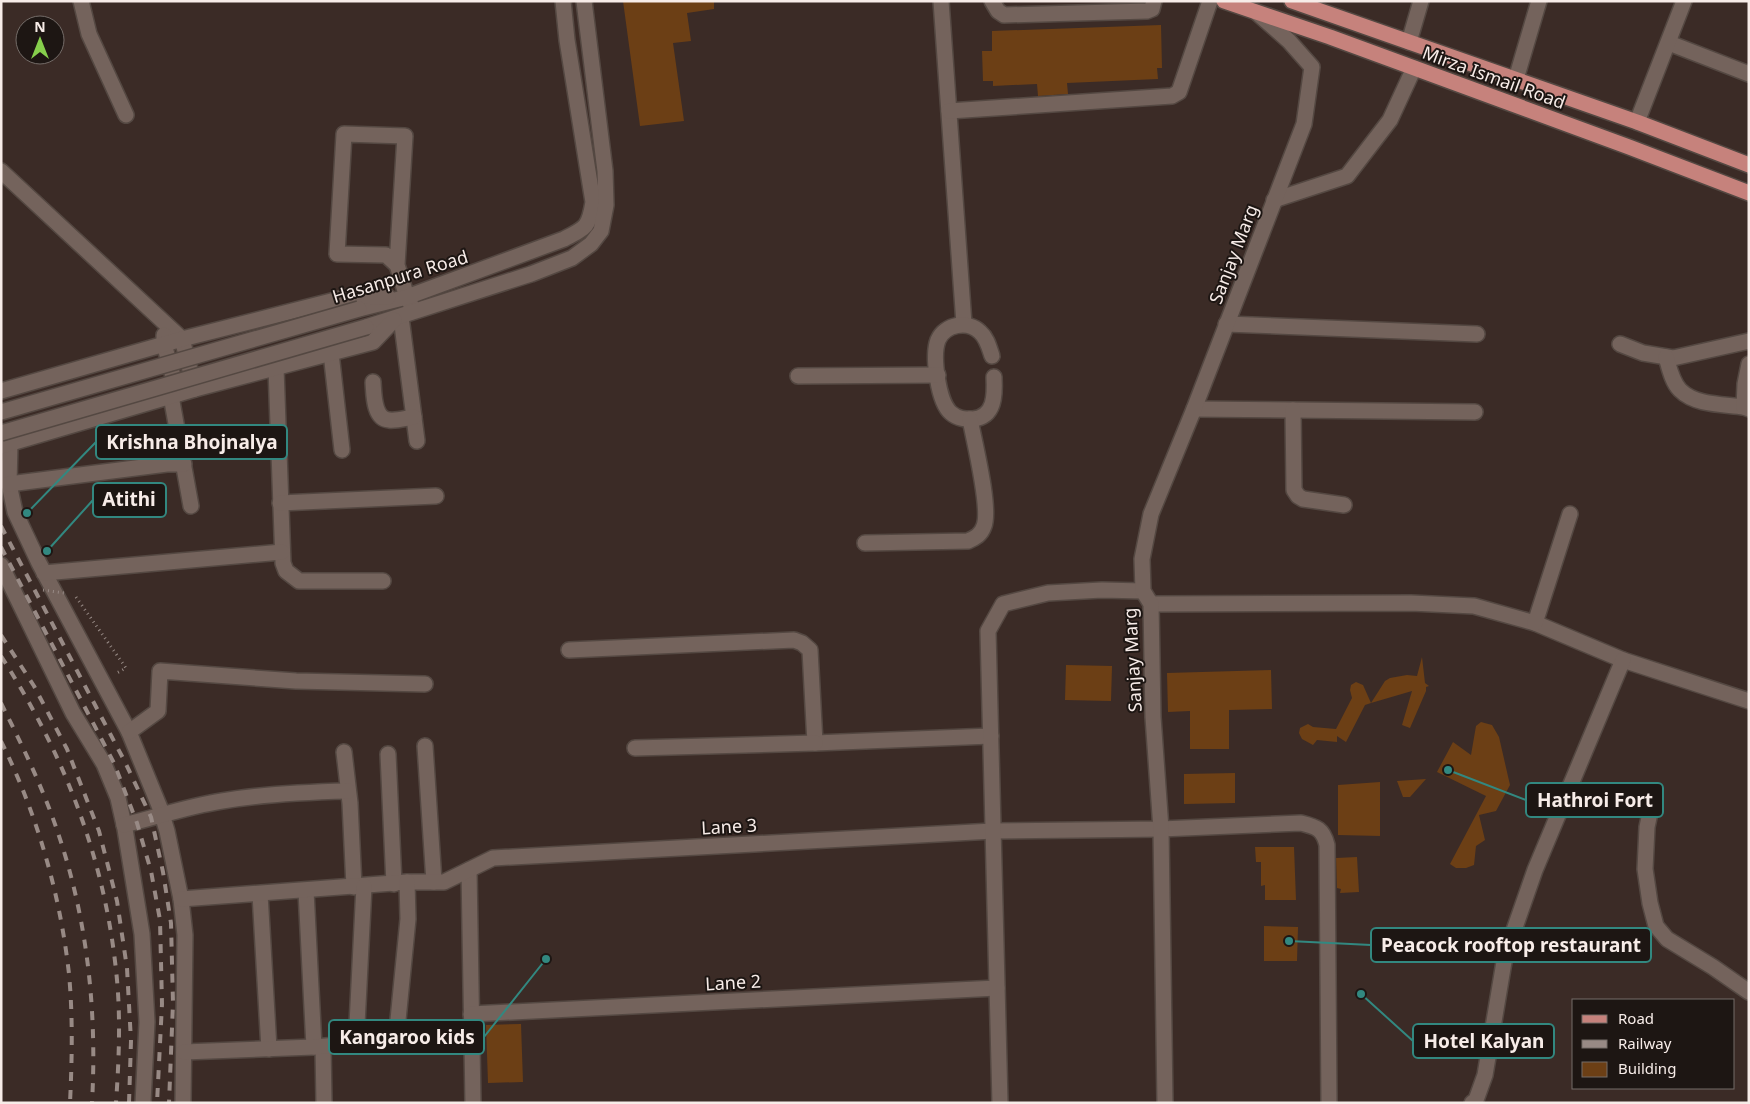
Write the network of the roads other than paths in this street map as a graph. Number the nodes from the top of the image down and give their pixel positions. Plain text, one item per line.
1 (81, 1) edge
2 (563, 1) edge
3 (584, 1) edge
4 (941, 1) edge
5 (992, 1) edge
6 (1154, 1) edge
7 (1210, 1) edge
8 (1224, 1) edge
9 (1292, 1) edge
10 (1421, 1) edge
11 (1528, 1) edge
12 (1539, 1) edge
13 (1684, 1) edge
14 (1255, 11) junction
15 (1409, 42) junction
16 (1668, 43) junction
17 (1414, 68) junction
18 (1749, 74) edge
19 (1512, 77) junction
20 (949, 111) junction
21 (126, 115) dead end
22 (1637, 122) junction
23 (1629, 147) junction
24 (1749, 165) edge
25 (1, 171) edge
26 (1749, 193) edge
27 (1274, 200) junction
28 (397, 265) junction
29 (407, 298) junction
30 (404, 316) junction
31 (163, 321) junction
32 (964, 324) junction
33 (1226, 324) junction
34 (1477, 334) dead end
35 (182, 339) junction
36 (1749, 341) edge
37 (164, 344) junction
38 (1620, 344) dead end
39 (331, 353) junction
40 (992, 356) dead end
41 (1666, 357) junction
42 (1749, 364) edge
43 (276, 368) junction
44 (938, 375) junction
45 (798, 376) dead end
46 (994, 377) dead end
47 (373, 382) dead end
48 (194, 389) junction
49 (1, 390) edge
50 (175, 395) junction
51 (1747, 408) edge
52 (1194, 409) junction
53 (1293, 410) junction
54 (1, 412) edge
55 (1475, 412) dead end
56 (414, 417) junction
57 (970, 419) junction
58 (4, 441) edge
59 (417, 441) dead end
60 (342, 450) dead end
61 (184, 464) junction
62 (9, 484) junction
63 (436, 496) dead end
64 (280, 503) junction
65 (1344, 505) dead end
66 (191, 506) dead end
67 (1570, 514) dead end
68 (865, 543) dead end
69 (282, 552) junction
70 (1, 565) edge
71 (44, 573) junction
72 (383, 581) dead end
73 (1147, 597) junction
74 (1535, 623) junction
75 (569, 650) dead end
76 (1623, 660) junction
77 (425, 684) dead end
78 (1749, 701) edge
79 (129, 732) junction
80 (991, 736) junction
81 (815, 743) junction
82 (425, 746) dead end
83 (635, 748) dead end
84 (344, 752) dead end
85 (388, 754) dead end
86 (348, 791) junction
87 (1654, 794) dead end
88 (162, 816) junction
89 (124, 825) junction
90 (1161, 829) junction
91 (993, 831) junction
92 (469, 870) junction
93 (434, 882) junction
94 (401, 883) junction
95 (359, 887) junction
96 (306, 891) junction
97 (260, 894) junction
98 (181, 899) junction
99 (997, 988) junction
100 (1749, 992) edge
101 (471, 1014) junction
102 (356, 1044) junction
103 (318, 1047) junction
104 (269, 1049) junction
105 (184, 1052) junction
106 (1474, 1101) edge
107 (143, 1103) edge
108 (183, 1103) edge
109 (324, 1103) edge
110 (473, 1103) edge
111 (1000, 1103) edge
112 (1165, 1103) edge
113 (1329, 1103) edge

1 - 21 street
2 - 29 street, Hasanpura Road
3 - 30 street
4 - 20 street
5 - 6 street
7 - 20 street
8 - 14 main road, Mirza Ismail Road
9 - 15 main road, Mirza Ismail Road
10 - 15 street
11 - 19 street
12 - 19 street
13 - 16 street
14 - 17 main road, Mirza Ismail Road
14 - 27 street, Sanjay Marg
15 - 19 main road, Mirza Ismail Road
16 - 18 street
16 - 22 street
17 - 23 main road, Mirza Ismail Road
17 - 27 street
19 - 22 main road, Mirza Ismail Road
20 - 32 street
22 - 23 main road
22 - 24 main road, Mirza Ismail Road
23 - 26 main road, Mirza Ismail Road
25 - 31 street
27 - 33 street, Sanjay Marg
28 - 28 street
28 - 29 street
29 - 30 street
29 - 35 street
29 - 54 street, Hasanpura Road, bridge
30 - 39 street
30 - 56 street
30 - 58 street, bridge
31 - 35 street
31 - 37 street
32 - 40 street
32 - 44 street
33 - 34 street
33 - 52 street, Sanjay Marg
35 - 37 street
35 - 48 street
36 - 41 street
37 - 49 street
37 - 50 street
38 - 41 street
39 - 43 street
39 - 60 street
41 - 51 street
42 - 51 street
43 - 48 street
43 - 64 street
44 - 45 street
44 - 57 street
46 - 57 street
47 - 56 street
48 - 50 street
50 - 58 street
50 - 61 street
52 - 53 street
52 - 73 street, Sanjay Marg
53 - 55 street
53 - 65 street
56 - 59 street
57 - 68 street
58 - 62 street
61 - 62 street
61 - 66 street
62 - 71 street
63 - 64 street
64 - 69 street
67 - 74 street
69 - 71 street
69 - 72 street
70 - 89 street
71 - 79 street
73 - 74 street
73 - 80 street
73 - 90 street, Sanjay Marg
74 - 76 street
75 - 81 street
76 - 78 street
76 - 106 street
77 - 79 street
79 - 88 street
80 - 81 street
80 - 91 street
81 - 83 street
82 - 93 street
84 - 86 street
85 - 94 street
86 - 88 street
86 - 95 street
87 - 100 street
88 - 89 street
88 - 98 street
89 - 107 street
90 - 91 street, Lane 3
90 - 112 street, Sanjay Marg
90 - 113 street, Lane 3
91 - 92 street, Lane 3
91 - 99 street
92 - 93 street, Lane 3
92 - 101 street
93 - 94 street, Lane 3
94 - 95 street, Lane 3
94 - 102 street
95 - 96 street, Lane 3
95 - 102 street
96 - 97 street, Lane 3
96 - 103 street
97 - 98 street, Lane 3
97 - 104 street
98 - 105 street
99 - 101 street, Lane 2
99 - 111 street
101 - 110 street
102 - 103 street
103 - 104 street
103 - 109 street
104 - 105 street
105 - 108 street

